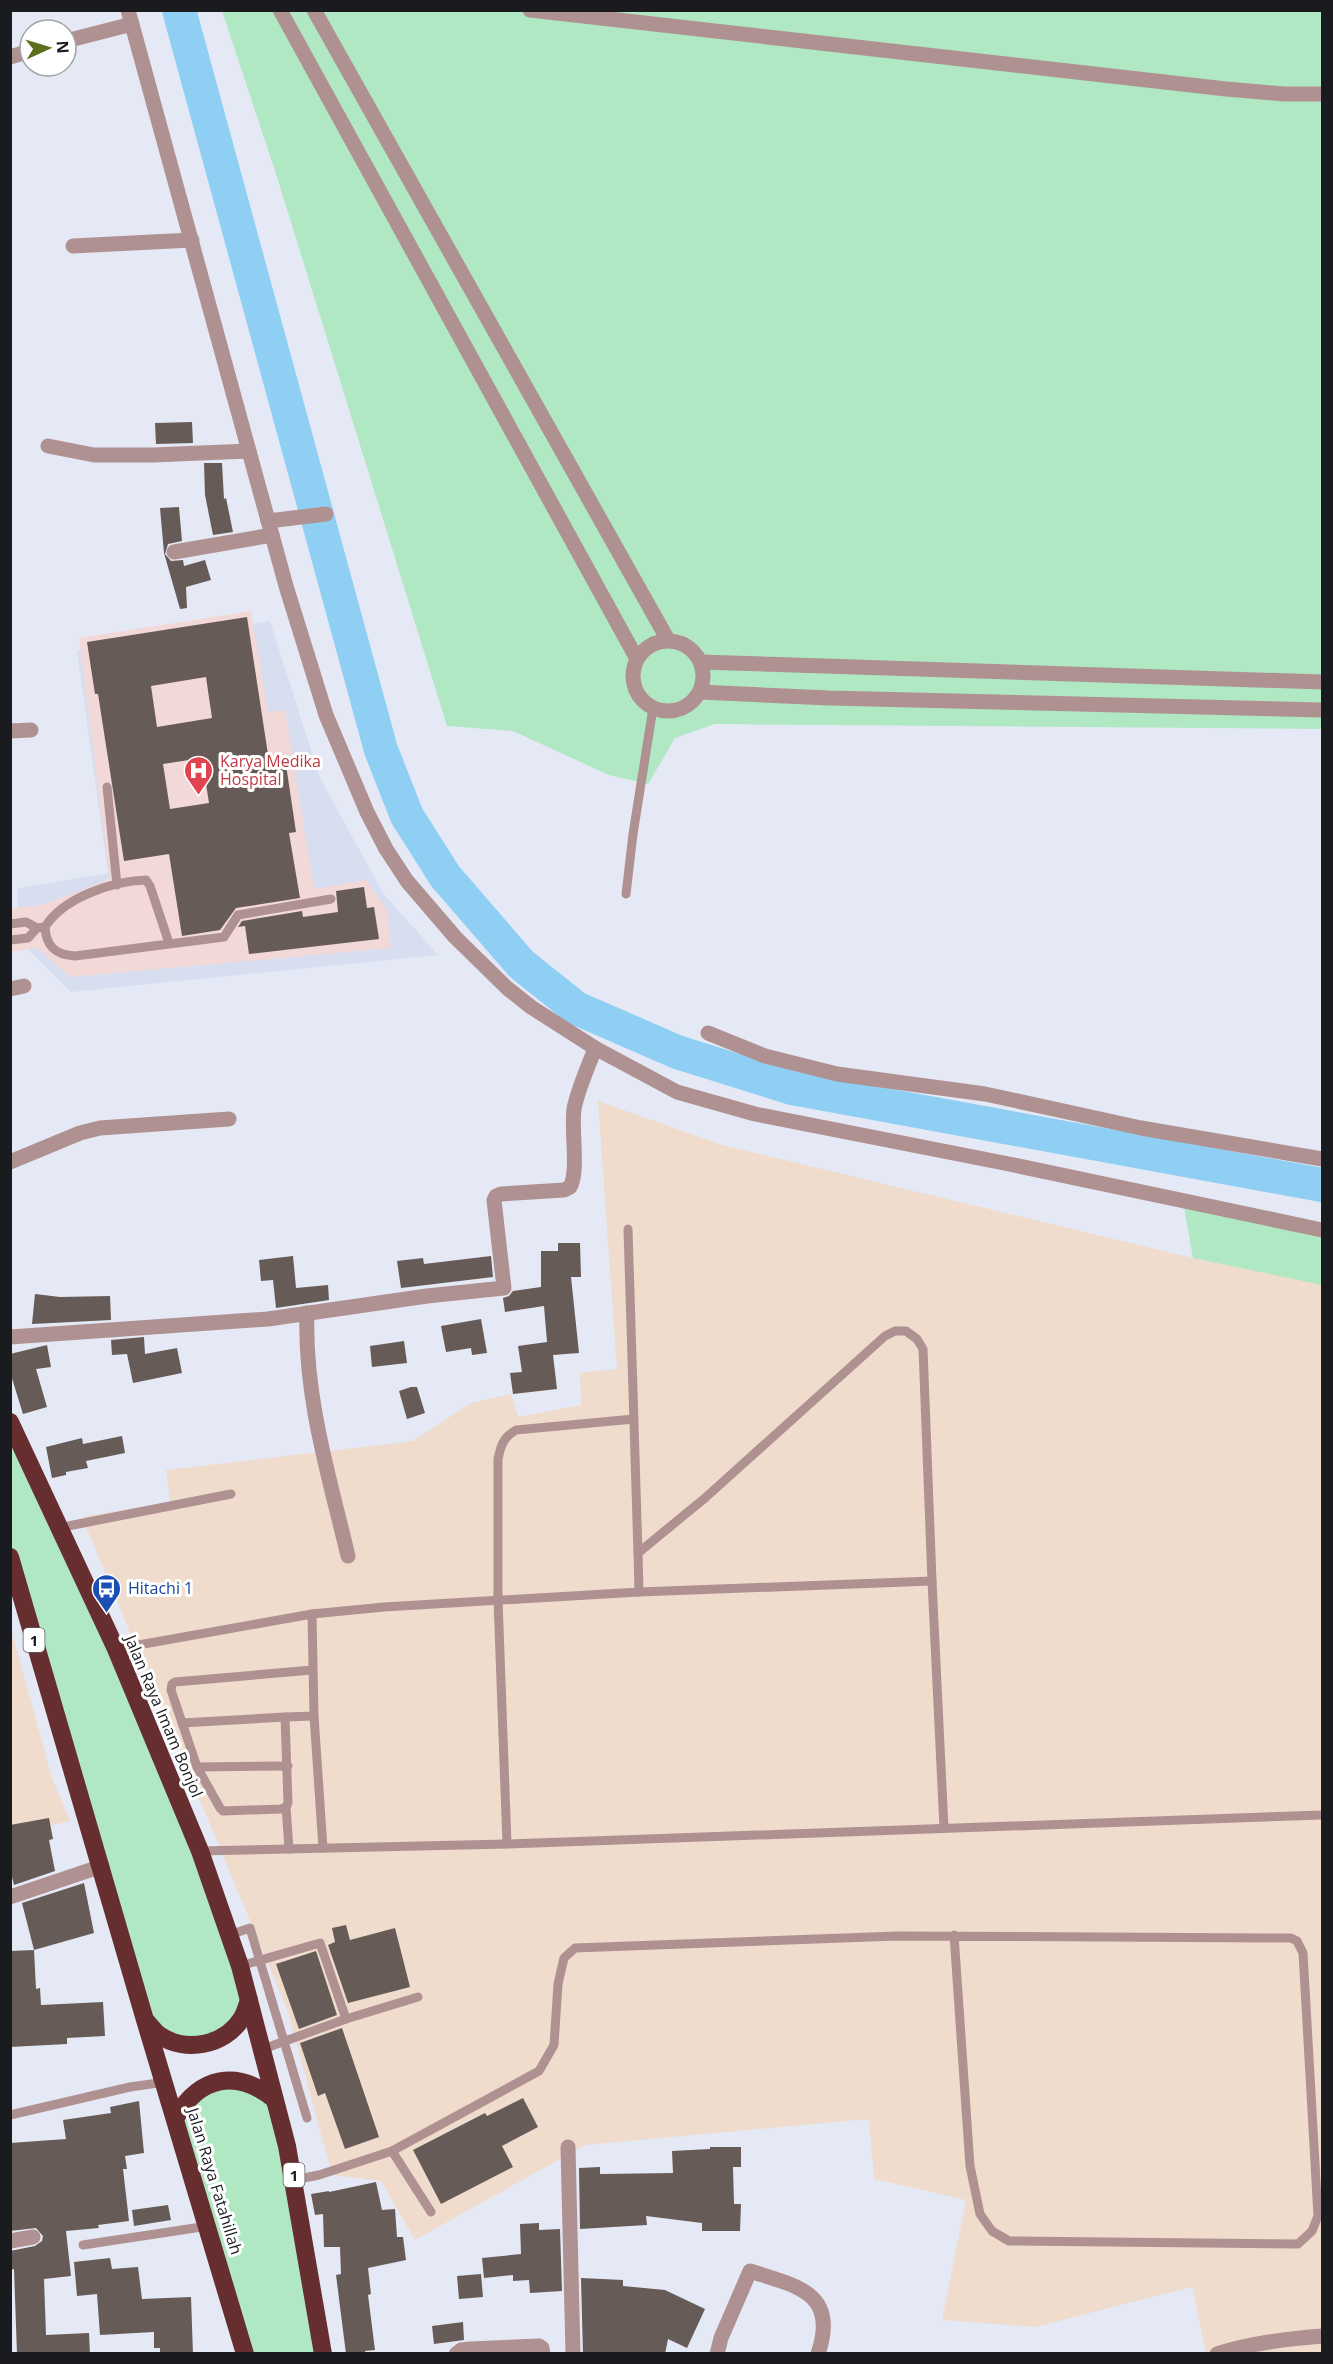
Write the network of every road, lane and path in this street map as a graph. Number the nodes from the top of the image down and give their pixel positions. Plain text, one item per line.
1 (280, 10) edge
2 (314, 10) edge
3 (530, 10) edge
4 (130, 17) edge
5 (78, 36) edge
6 (1323, 94) edge
7 (192, 240) junction
8 (74, 246) dead end
9 (48, 446) dead end
10 (249, 451) junction
11 (325, 515) dead end
12 (270, 528) junction
13 (174, 552) dead end
14 (668, 640) junction
15 (637, 659) junction
16 (701, 662) junction
17 (1323, 682) edge
18 (700, 692) junction
19 (653, 708) junction
20 (1323, 710) edge
21 (31, 730) dead end
22 (10, 731) edge
23 (107, 787) dead end
24 (117, 885) junction
25 (626, 894) dead end
26 (331, 899) dead end
27 (10, 924) edge
28 (41, 928) junction
29 (10, 940) edge
30 (169, 943) junction
31 (708, 1033) dead end
32 (595, 1048) junction
33 (229, 1119) dead end
34 (1323, 1159) edge
35 (10, 1162) edge
36 (628, 1229) dead end
37 (1323, 1230) edge
38 (307, 1313) junction
39 (10, 1337) edge
40 (634, 1419) junction
41 (10, 1422) edge
42 (231, 1494) dead end
43 (58, 1527) junction
44 (638, 1553) junction
45 (348, 1556) dead end
46 (10, 1557) edge
47 (932, 1581) junction
48 (639, 1592) junction
49 (498, 1600) junction
50 (312, 1614) junction
51 (116, 1649) junction
52 (312, 1670) junction
53 (314, 1716) junction
54 (285, 1717) junction
55 (182, 1723) junction
56 (288, 1766) junction
57 (197, 1767) junction
58 (286, 1807) junction
59 (1323, 1815) edge
60 (944, 1828) junction
61 (507, 1844) junction
62 (323, 1848) junction
63 (289, 1849) junction
64 (200, 1851) junction
65 (102, 1866) junction
66 (10, 1897) edge
67 (229, 1935) junction
68 (954, 1935) junction
69 (260, 1960) junction
70 (240, 1966) junction
71 (418, 1997) dead end
72 (249, 2000) junction
73 (346, 2019) junction
74 (145, 2020) junction
75 (285, 2041) junction
76 (263, 2049) junction
77 (165, 2082) junction
78 (274, 2099) junction
79 (10, 2115) edge
80 (176, 2117) junction
81 (307, 2118) dead end
82 (568, 2147) dead end
83 (392, 2151) junction
84 (294, 2180) junction
85 (431, 2212) dead end
86 (209, 2226) junction
87 (33, 2237) dead end
88 (10, 2241) edge
89 (83, 2244) dead end
90 (1323, 2336) edge
91 (245, 2354) edge
92 (323, 2354) edge
93 (456, 2354) edge
94 (543, 2354) edge
95 (573, 2354) edge
96 (717, 2354) edge
97 (818, 2354) edge
98 (1217, 2354) edge

1 - 15 street
2 - 14 street
3 - 6 street
4 - 5 street
4 - 7 street
7 - 8 street
7 - 10 street
9 - 10 street
10 - 12 street
11 - 12 street
12 - 13 street
12 - 32 street
14 - 15 street
14 - 16 street
15 - 19 street
16 - 17 street
16 - 18 street
18 - 19 street
18 - 20 street
19 - 25 lane
21 - 22 street
23 - 24 lane
24 - 28 lane
24 - 30 lane
26 - 30 lane
27 - 28 lane
28 - 29 lane
28 - 30 lane
31 - 34 street
32 - 37 street
32 - 38 street
33 - 35 street
36 - 40 lane
38 - 39 street
38 - 45 street
40 - 44 lane
40 - 49 lane
41 - 43 highway, Jalan Raya Imam Bonjol / 1
42 - 43 lane
43 - 51 highway, Jalan Raya Imam Bonjol / 1
44 - 47 lane
44 - 48 lane
46 - 65 highway, 1
47 - 48 lane
47 - 60 lane
48 - 49 lane
49 - 50 lane
49 - 61 lane
50 - 51 lane
50 - 52 lane
51 - 64 highway, Jalan Raya Imam Bonjol / 1
52 - 53 lane
52 - 55 lane
53 - 54 lane
53 - 62 lane
54 - 55 lane
54 - 56 lane
55 - 57 lane
56 - 57 lane
56 - 58 lane
57 - 58 lane
58 - 63 lane
59 - 60 lane
60 - 61 lane
61 - 62 lane
62 - 63 lane
63 - 64 lane
64 - 67 highway, Jalan Raya Imam Bonjol / 1
65 - 66 street
65 - 74 highway, 1
67 - 69 lane
67 - 70 highway, Jalan Raya Imam Bonjol / 1
68 - 68 lane
68 - 83 lane
69 - 70 lane
69 - 73 lane
69 - 75 lane
70 - 72 highway, Jalan Raya Imam Bonjol / 1
71 - 73 lane
72 - 74 highway
72 - 76 highway, 1
73 - 75 lane
74 - 77 highway, Jalan Raya Fatahillah / 1
75 - 76 lane
75 - 81 lane
76 - 78 highway, 1
77 - 79 lane
77 - 80 highway, Jalan Raya Fatahillah / 1
78 - 80 highway
78 - 84 highway, 1
80 - 86 highway, Jalan Raya Fatahillah / 1
82 - 95 street
83 - 84 lane
83 - 85 lane
84 - 92 highway, 1
86 - 89 lane
86 - 91 highway, Jalan Raya Fatahillah / 1
87 - 88 street
90 - 98 street
93 - 94 street
96 - 97 street

